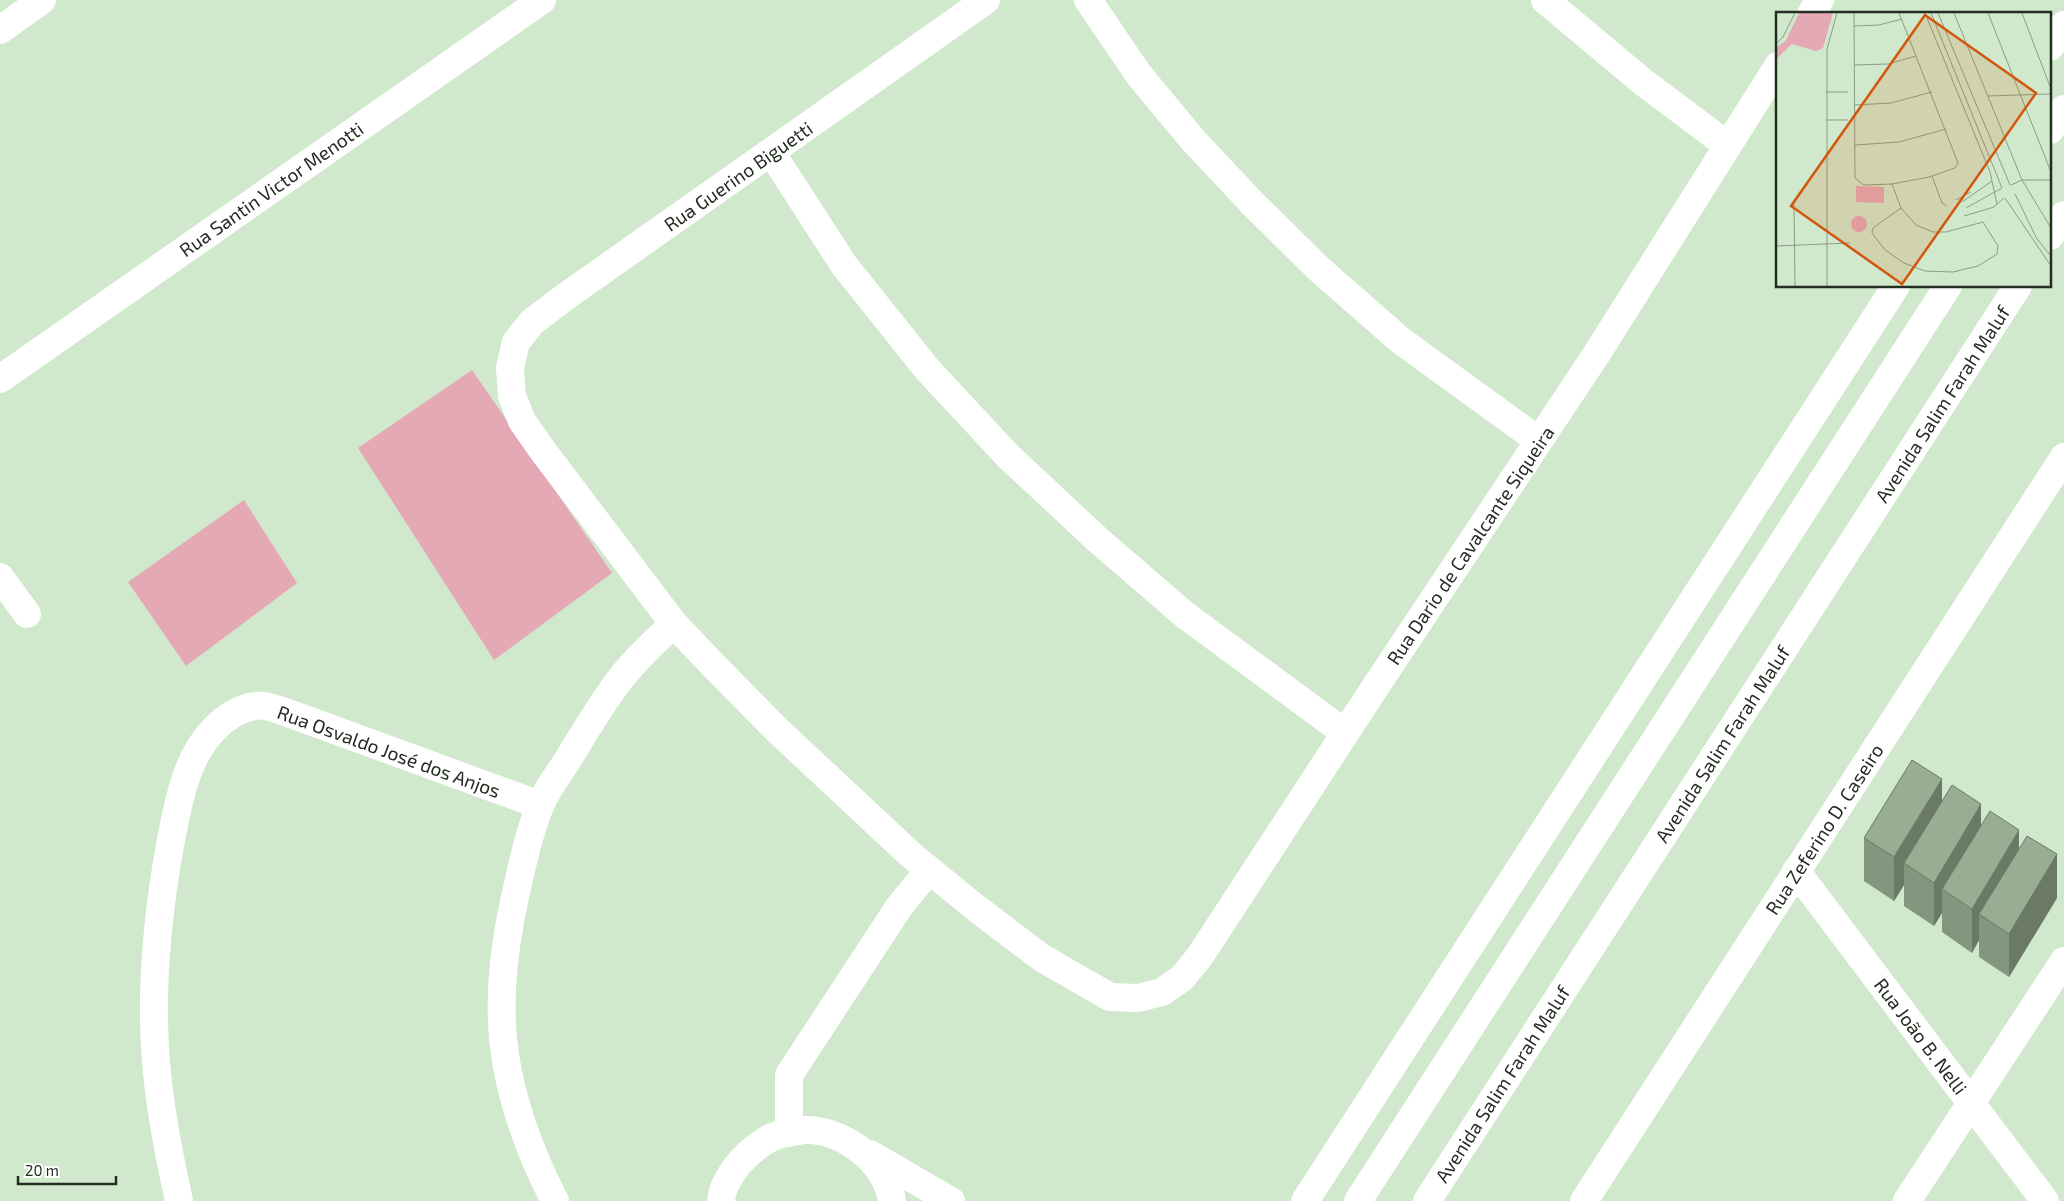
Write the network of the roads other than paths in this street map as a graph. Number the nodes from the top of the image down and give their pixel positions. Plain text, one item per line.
1 (42, 0) edge
2 (542, 0) edge
3 (986, 0) edge
4 (1088, 0) edge
5 (1545, 0) edge
6 (1820, 0) edge
7 (1812, 12) edge
8 (2064, 26) edge
9 (0, 30) edge
10 (2052, 44) edge
11 (1776, 69) edge
12 (2064, 110) edge
13 (2052, 127) edge
14 (1727, 145) junction
15 (771, 152) junction
16 (2064, 215) edge
17 (2052, 233) edge
18 (1895, 288) edge
19 (1947, 288) edge
20 (2017, 288) edge
21 (0, 379) edge
22 (1539, 440) junction
23 (2064, 456) edge
24 (0, 577) edge
25 (27, 614) dead end
26 (674, 624) junction
27 (1345, 732) junction
28 (540, 805) junction
29 (929, 870) junction
30 (1796, 871) junction
31 (2064, 961) edge
32 (1972, 1103) junction
33 (789, 1133) junction
34 (858, 1148) junction
35 (179, 1201) edge
36 (555, 1201) edge
37 (721, 1201) edge
38 (892, 1201) edge
39 (951, 1201) edge
40 (1305, 1201) edge
41 (1358, 1201) edge
42 (1427, 1201) edge
43 (1584, 1201) edge
44 (1907, 1201) edge
45 (2045, 1201) edge

1 - 9 street
2 - 21 street, Rua Santin Victor Menotti
3 - 15 street, Rua Guerino Biguetti
4 - 22 street
5 - 14 street
6 - 7 street
8 - 10 street
11 - 14 street, Rua Dario de Cavalcante Siqueira
12 - 13 street
14 - 22 street, Rua Dario de Cavalcante Siqueira
15 - 26 street, Rua Guerino Biguetti
15 - 27 street
16 - 17 street
18 - 40 street
19 - 41 street
20 - 42 street, Avenida Salim Farah Maluf
22 - 27 street, Rua Dario de Cavalcante Siqueira
23 - 30 street, Rua Zeferino D. Caseiro
24 - 25 street
26 - 28 street
26 - 29 street, Rua Dario de Cavalcante Siqueira
27 - 29 street, Rua Dario de Cavalcante Siqueira
28 - 35 street, Rua Osvaldo José dos Anjos
28 - 36 street
29 - 33 street
30 - 32 street, Rua João B. Nelli
30 - 43 street, Rua Zeferino D. Caseiro
31 - 32 street
32 - 44 street
32 - 45 street, Rua João B. Nelli
33 - 34 street
33 - 37 street
34 - 38 street
34 - 39 street

